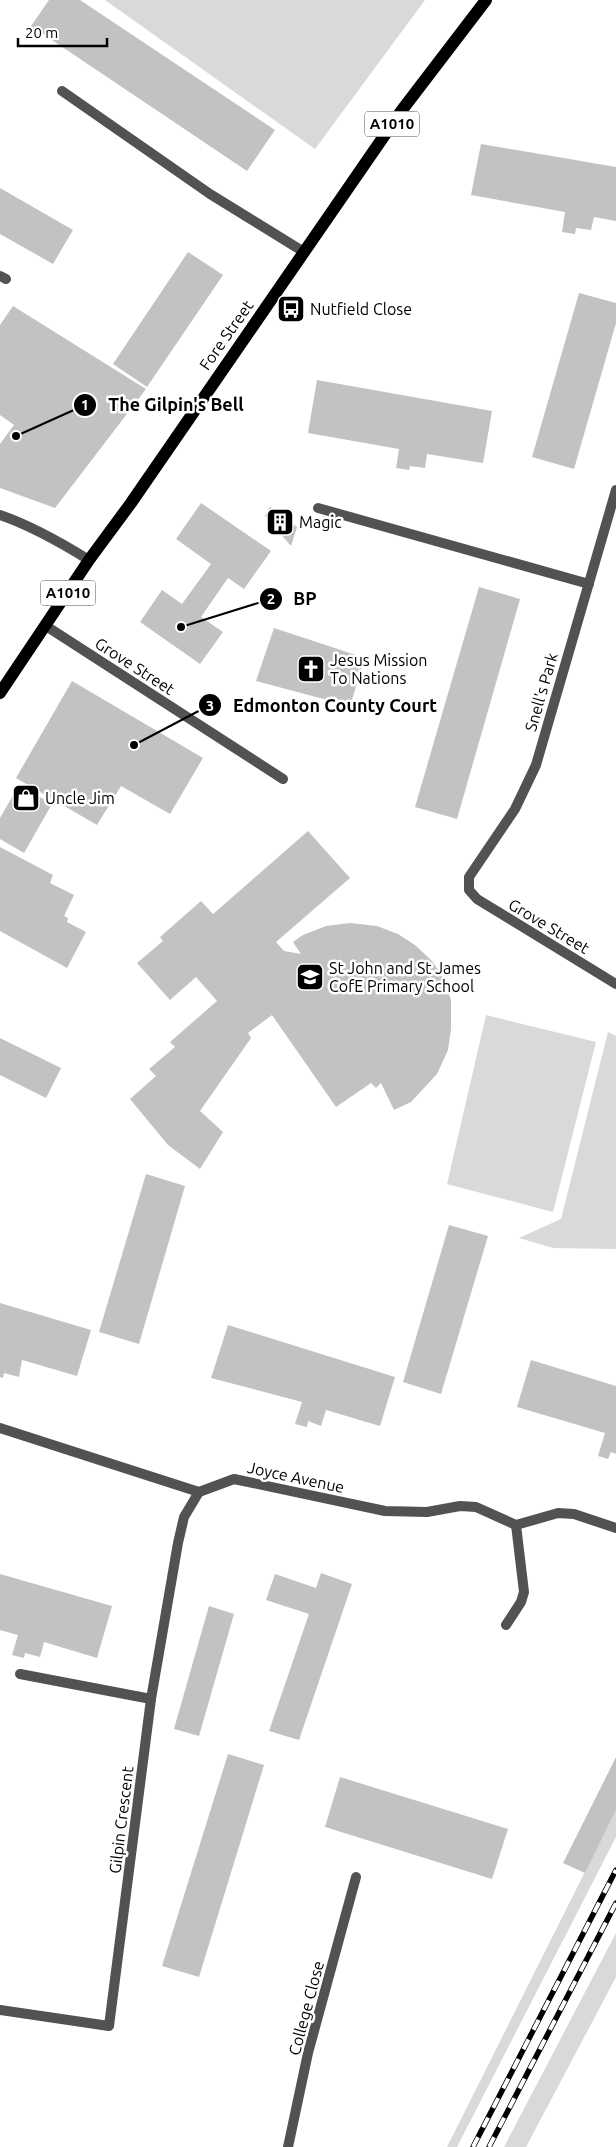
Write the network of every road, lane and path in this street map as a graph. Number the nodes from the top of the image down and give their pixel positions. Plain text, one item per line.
1 (486, 0) edge
2 (62, 91) dead end
3 (304, 252) junction
4 (616, 490) edge
5 (318, 508) dead end
6 (0, 515) edge
7 (89, 560) junction
8 (589, 584) junction
9 (46, 626) junction
10 (0, 693) edge
11 (283, 779) dead end
12 (469, 890) joint
13 (616, 984) edge
14 (0, 1428) edge
15 (199, 1492) junction
16 (516, 1525) junction
17 (616, 1528) edge
18 (506, 1625) dead end
19 (20, 1674) dead end
20 (151, 1699) junction
21 (356, 1877) dead end
22 (0, 2010) edge
23 (288, 2147) edge

1 - 3 main road, Fore Street / A1010
2 - 3 street
3 - 7 main road, Fore Street / A1010
4 - 8 street, Snell's Park
5 - 8 street
6 - 7 street
7 - 9 main road, Fore Street / A1010
8 - 12 street, Snell's Park
9 - 10 main road, Fore Street / A1010
9 - 11 street, Grove Street
12 - 13 street, Grove Street
14 - 15 street
15 - 16 street, Joyce Avenue
15 - 20 street, Gilpin Crescent
16 - 17 street
16 - 18 street
19 - 20 street
20 - 22 street, Gilpin Crescent
21 - 23 street, College Close

